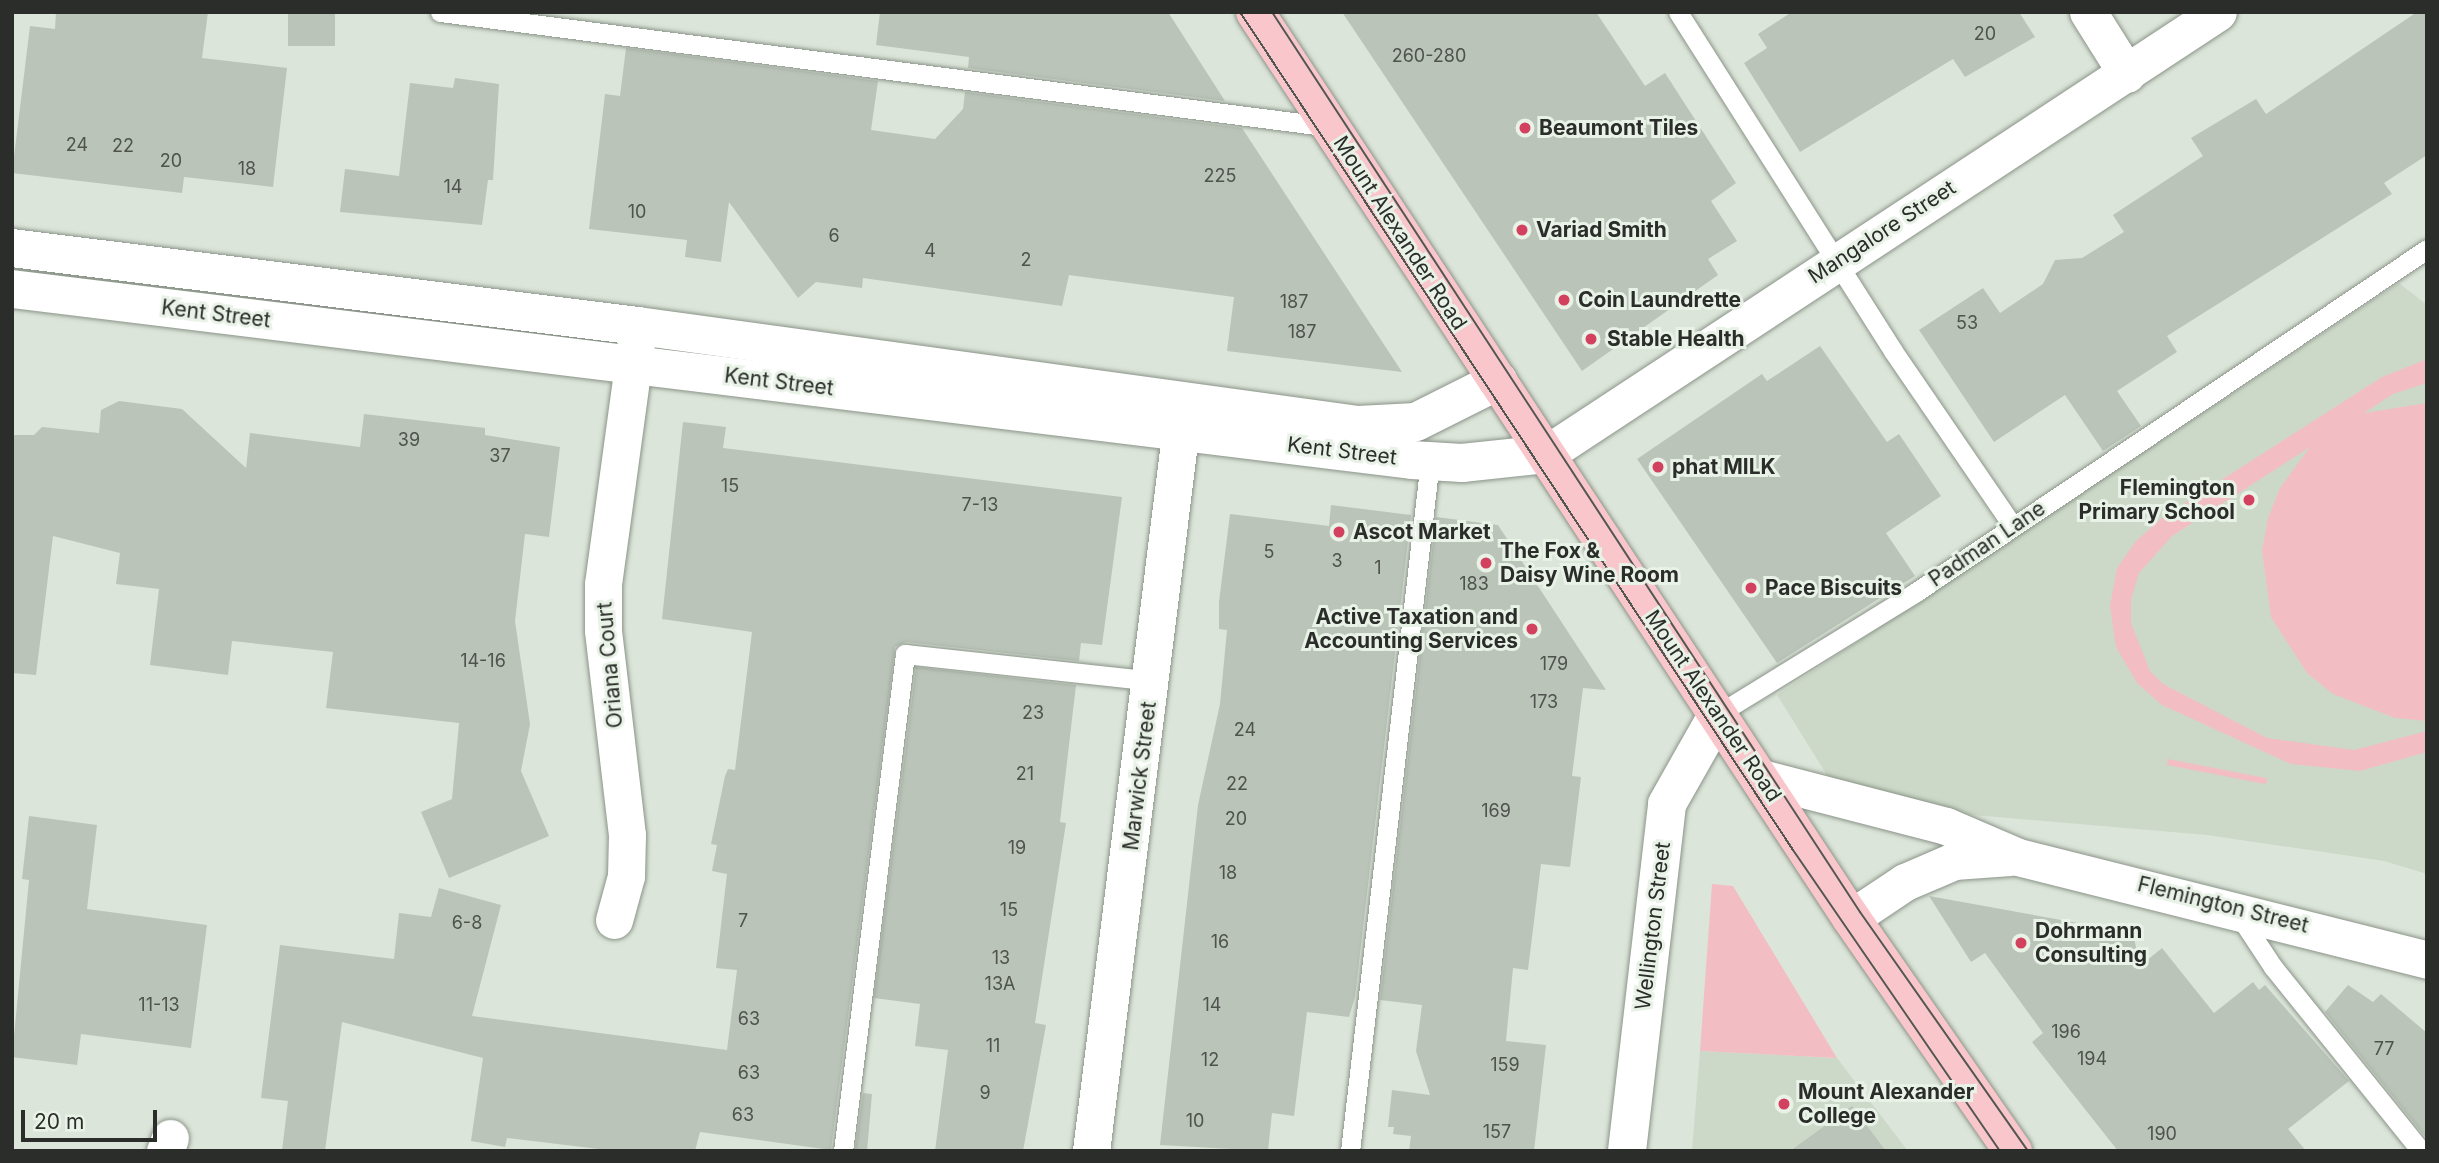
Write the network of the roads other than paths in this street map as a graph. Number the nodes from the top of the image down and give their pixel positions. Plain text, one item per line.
1 (440, 12) edge
2 (1255, 12) edge
3 (1678, 12) edge
4 (2088, 12) edge
5 (2218, 12) edge
6 (2127, 74) junction
7 (1331, 127) junction
8 (12, 248) edge
9 (2427, 249) edge
10 (1836, 260) junction
11 (12, 289) edge
12 (638, 326) junction
13 (633, 365) junction
14 (1498, 380) junction
15 (1183, 416) junction
16 (1546, 454) junction
17 (1430, 461) junction
18 (2013, 526) junction
19 (1152, 681) junction
20 (1718, 715) junction
21 (1761, 778) junction
22 (2018, 857) junction
23 (2233, 907) junction
24 (1851, 918) junction
25 (614, 920) dead end
26 (2427, 960) edge
27 (843, 1151) edge
28 (1091, 1151) edge
29 (1350, 1151) edge
30 (1627, 1151) edge
31 (2013, 1151) edge
32 (2421, 1151) edge

1 - 7 lane
2 - 7 main road, Mount Alexander Road
3 - 10 lane
4 - 6 street
5 - 6 street, Mangalore Street
6 - 10 street, Mangalore Street
7 - 14 main road, Mount Alexander Road
8 - 12 street, Kent Street
9 - 18 lane, Padman Lane
10 - 16 street, Mangalore Street
10 - 18 lane
11 - 13 street, Kent Street
12 - 13 street, Oriana Court
12 - 15 street, Kent Street
13 - 15 street, Kent Street
13 - 25 street, Oriana Court
14 - 15 street, Kent Street
14 - 16 main road, Mount Alexander Road
15 - 17 street, Kent Street
15 - 19 street, Marwick Street
16 - 17 street, Kent Street
16 - 20 main road, Mount Alexander Road
17 - 29 lane
18 - 20 lane, Padman Lane
19 - 27 lane
19 - 28 street, Marwick Street
20 - 21 main road, Mount Alexander Road
20 - 30 street, Wellington Street
21 - 22 street, Flemington Street
21 - 24 main road, Mount Alexander Road
22 - 23 street, Flemington Street
22 - 24 street, Flemington Street
23 - 26 street, Flemington Street
23 - 32 lane
24 - 31 main road, Mount Alexander Road

